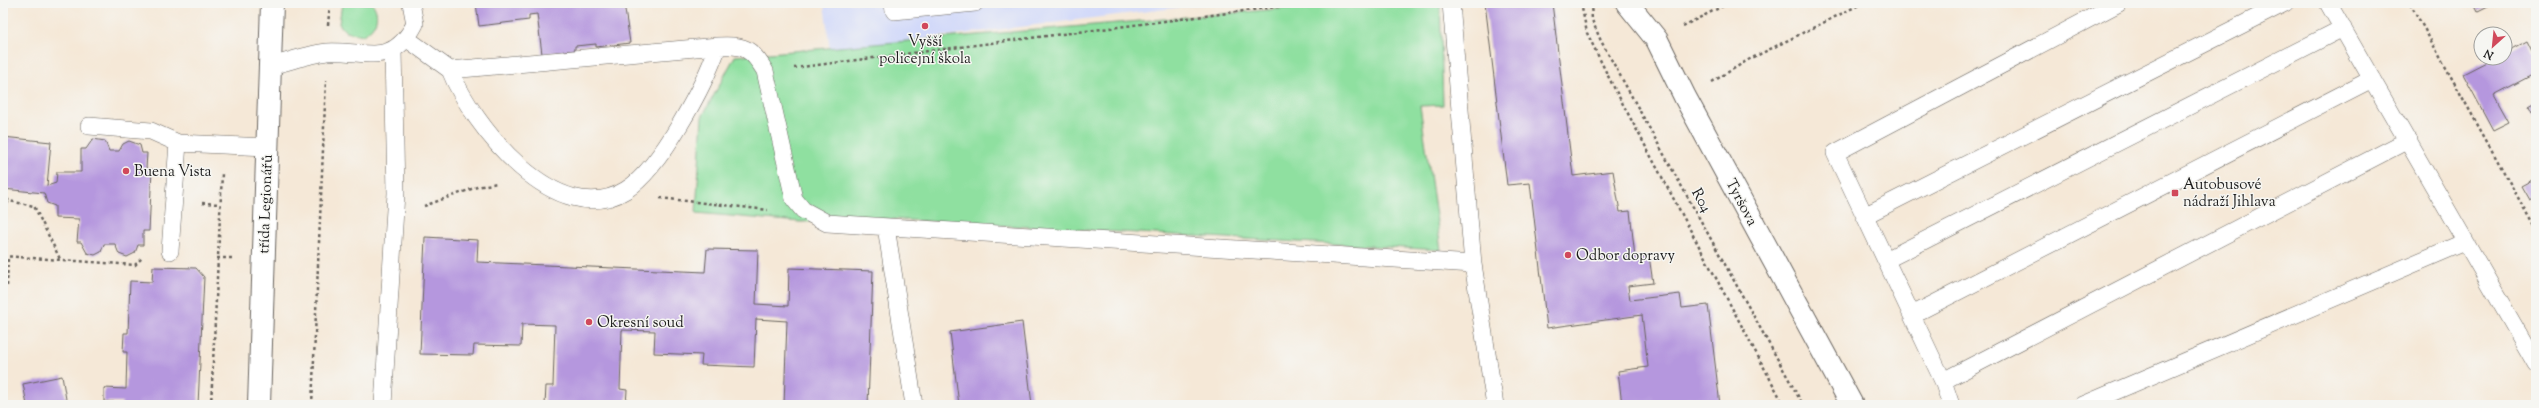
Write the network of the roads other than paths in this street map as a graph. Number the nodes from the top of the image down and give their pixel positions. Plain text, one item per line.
1 (272, 3) edge
2 (411, 3) edge
3 (893, 3) edge
4 (975, 3) edge
5 (1451, 3) edge
6 (1627, 3) edge
7 (2119, 3) edge
8 (2285, 3) edge
9 (2328, 3) edge
10 (2343, 28) junction
11 (406, 38) junction
12 (718, 46) junction
13 (393, 51) junction
14 (270, 66) junction
15 (450, 70) junction
16 (2372, 79) junction
17 (89, 126) dead end
18 (2408, 140) junction
19 (178, 144) junction
20 (267, 147) junction
21 (1866, 215) junction
22 (886, 227) junction
23 (2465, 242) junction
24 (170, 251) road end
25 (1886, 260) junction
26 (1473, 264) junction
27 (1912, 315) junction
28 (2536, 364) edge
29 (1942, 381) junction
30 (258, 405) edge
31 (383, 405) edge
32 (914, 405) edge
33 (1495, 405) edge
34 (1852, 405) edge
35 (1951, 405) edge
36 (2083, 405) edge

1 - 14 street, třída Legionářů
2 - 11 lane
3 - 4 lane
5 - 26 lane
6 - 34 street, Tyršova
7 - 21 lane
8 - 21 lane
9 - 10 lane
10 - 16 lane
10 - 25 lane
11 - 13 lane
11 - 15 lane
12 - 15 lane
12 - 15 lane
12 - 22 lane
13 - 14 lane
13 - 31 lane
14 - 20 street, třída Legionářů
16 - 18 lane
16 - 27 lane
17 - 19 lane
18 - 23 lane
18 - 29 lane
19 - 20 lane
19 - 24 lane
20 - 30 street, třída Legionářů
21 - 25 lane
22 - 26 lane
22 - 32 lane
23 - 28 lane
23 - 36 lane
25 - 27 lane
26 - 33 lane
27 - 29 lane
29 - 35 lane

